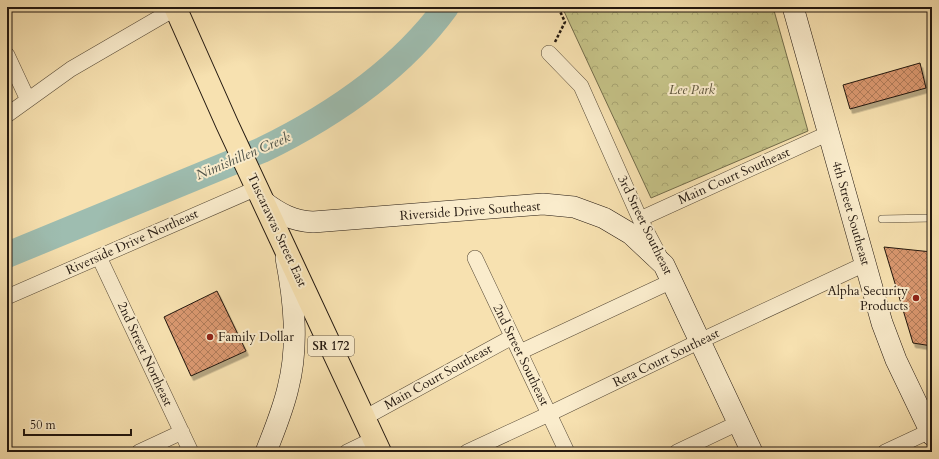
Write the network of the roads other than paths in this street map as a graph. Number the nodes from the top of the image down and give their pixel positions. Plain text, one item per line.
1 (793, 7) edge
2 (175, 8) edge
3 (549, 53) road end
4 (7, 55) edge
5 (28, 100) junction
6 (7, 115) edge
7 (828, 133) junction
8 (258, 189) junction
9 (932, 218) edge
10 (640, 219) junction
11 (882, 219) dead end
12 (282, 240) junction
13 (99, 257) junction
14 (475, 258) dead end
15 (865, 264) junction
16 (668, 273) junction
17 (7, 298) edge
18 (512, 337) junction
19 (700, 341) junction
20 (520, 352) junction
21 (549, 414) junction
22 (364, 418) junction
23 (738, 422) junction
24 (182, 432) junction
25 (931, 433) edge
26 (377, 446) edge
27 (139, 452) edge
28 (191, 452) edge
29 (266, 452) edge
30 (347, 452) edge
31 (467, 452) edge
32 (567, 452) edge
33 (677, 452) edge
34 (752, 452) edge
35 (885, 452) edge

1 - 7 street, 4th Street Southeast
2 - 5 street
2 - 8 main road, Tuscarawas Street East / SR 172
3 - 10 street, 3rd Street Southeast
4 - 5 street
5 - 6 street
7 - 10 street, Main Court Southeast
7 - 15 street, 4th Street Southeast
8 - 12 main road, Tuscarawas Street East / SR 172
8 - 13 street, Riverside Drive Northeast
8 - 16 street, Riverside Drive Southeast
9 - 11 lane
10 - 16 street, 3rd Street Southeast
12 - 22 main road, Tuscarawas Street East / SR 172
12 - 29 street
13 - 17 street, Riverside Drive Northeast
13 - 24 street, 2nd Street Northeast
14 - 18 street, 2nd Street Southeast
15 - 19 street, Reta Court Southeast
15 - 25 street, 4th Street Southeast
16 - 19 street, 3rd Street Southeast
16 - 20 street
18 - 20 street, 2nd Street Southeast
18 - 22 street, Main Court Southeast
19 - 21 street, Reta Court Southeast
19 - 23 street, 3rd Street Southeast
20 - 21 street, 2nd Street Southeast
21 - 31 street, Reta Court Southeast
21 - 32 street, 2nd Street Southeast
22 - 26 main road, Tuscarawas Street East / SR 172
23 - 33 street
23 - 34 street, 3rd Street Southeast
24 - 27 street
24 - 28 street, 2nd Street Northeast
25 - 35 street
26 - 30 street

